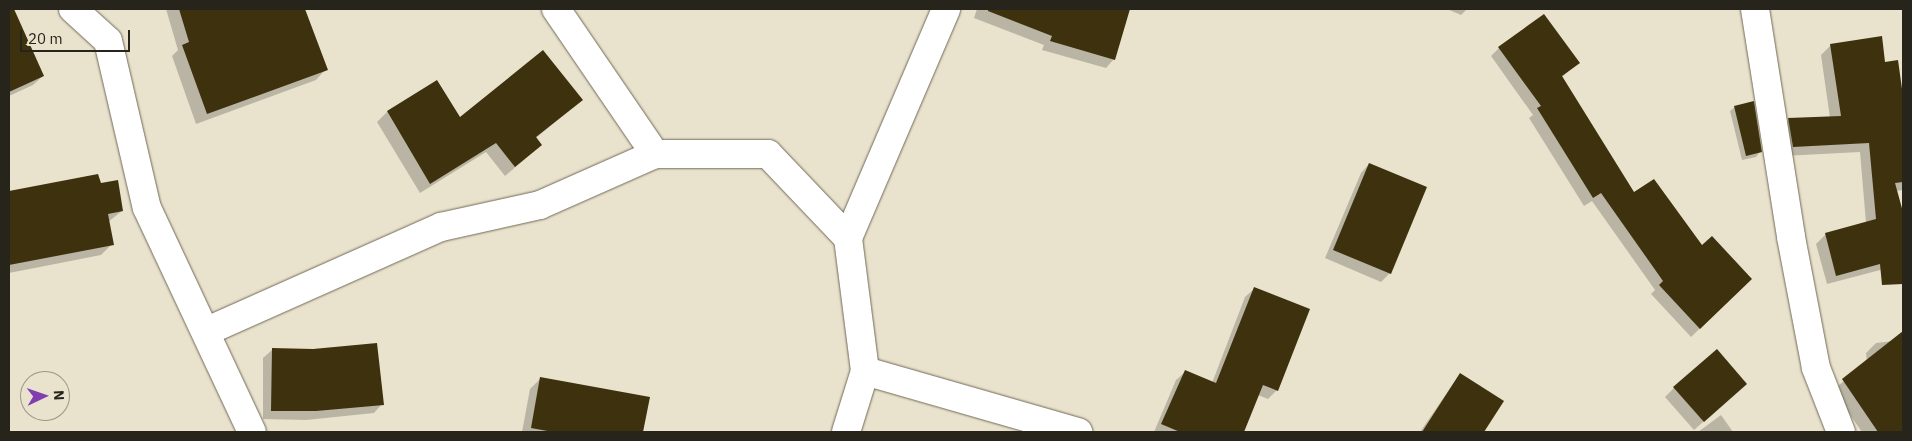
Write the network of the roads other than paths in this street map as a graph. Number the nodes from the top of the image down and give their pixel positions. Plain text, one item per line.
1 (73, 9) edge
2 (556, 9) edge
3 (946, 9) edge
4 (1755, 9) edge
5 (655, 154) junction
6 (848, 238) junction
7 (207, 330) junction
8 (864, 371) junction
9 (252, 432) edge
10 (846, 432) edge
11 (1078, 432) edge
12 (1841, 432) edge

1 - 7 street
2 - 5 street
3 - 6 street
4 - 12 street
5 - 6 street
5 - 7 street
6 - 8 street
7 - 9 street
8 - 10 street
8 - 11 street

